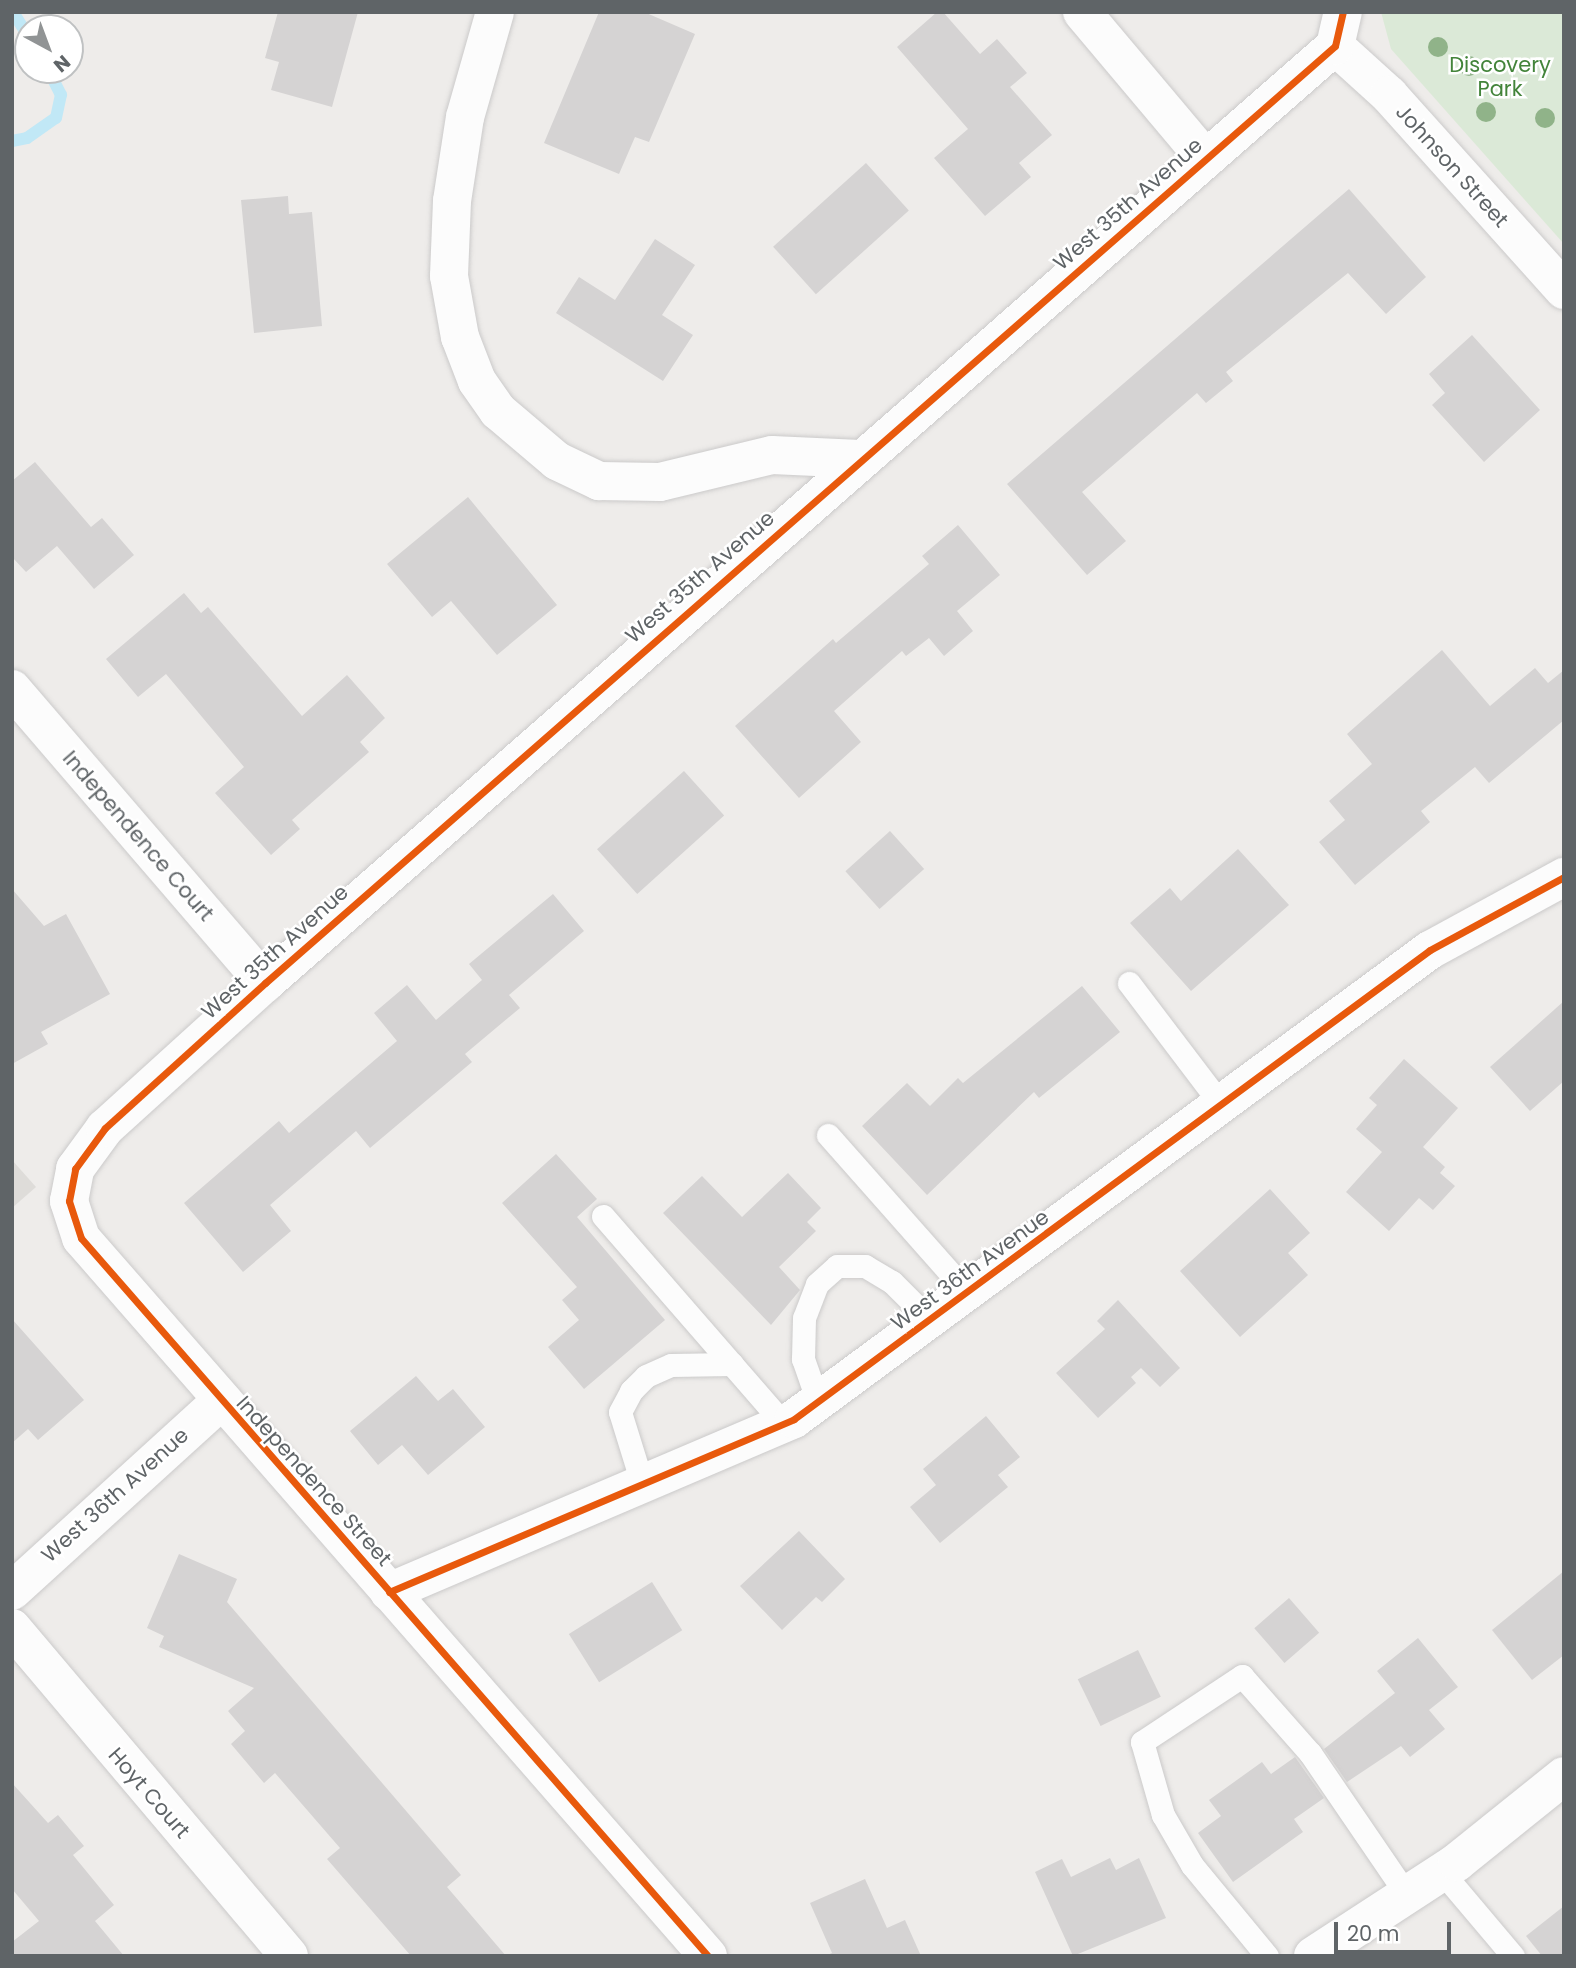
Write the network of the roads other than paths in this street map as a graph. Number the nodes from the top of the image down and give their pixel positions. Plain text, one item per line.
1 (495, 12) edge
2 (1082, 12) edge
3 (1339, 29) edge
4 (1206, 159) junction
5 (1564, 290) edge
6 (860, 458) junction
7 (12, 689) edge
8 (1564, 877) edge
9 (265, 983) junction
10 (1129, 983) dead end
11 (1220, 1103) junction
12 (828, 1135) dead end
13 (75, 1170) joint
14 (603, 1216) dead end
15 (968, 1293) junction
16 (930, 1320) junction
17 (732, 1364) junction
18 (220, 1402) junction
19 (818, 1402) junction
20 (783, 1423) junction
21 (642, 1483) junction
22 (12, 1591) edge
23 (389, 1592) junction
24 (12, 1628) edge
25 (1564, 1776) edge
26 (1442, 1872) junction
27 (1407, 1895) junction
28 (289, 1956) edge
29 (708, 1956) edge
30 (1267, 1956) edge
31 (1313, 1956) edge
32 (1513, 1956) edge

1 - 6 street
2 - 4 street
3 - 4 street, West 35th Avenue
3 - 5 street, Johnson Street
4 - 6 street, West 35th Avenue
6 - 9 street, West 35th Avenue
7 - 9 street, Independence Court
8 - 11 street, West 36th Avenue
9 - 13 street, West 35th Avenue
10 - 11 lane
11 - 15 street, West 36th Avenue
12 - 15 lane
13 - 18 street, Independence Street
14 - 17 lane
15 - 16 street, West 36th Avenue
16 - 19 street, West 36th Avenue
16 - 19 lane
17 - 20 lane
17 - 21 lane
18 - 22 street, West 36th Avenue
18 - 23 street, Independence Street
19 - 20 street, West 36th Avenue
20 - 21 street, West 36th Avenue
21 - 23 street, West 36th Avenue
23 - 29 street, Independence Street
24 - 28 street, Hoyt Court
25 - 26 street
26 - 27 street
26 - 32 lane
27 - 30 lane
27 - 31 street

